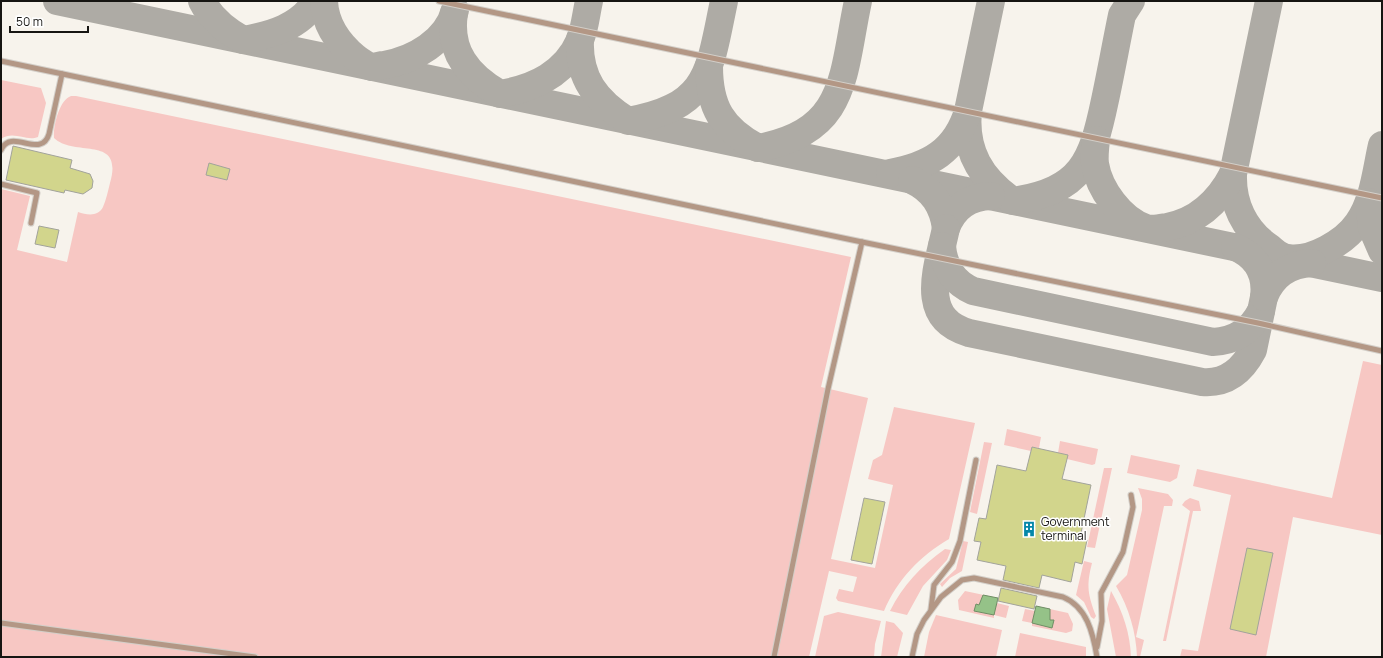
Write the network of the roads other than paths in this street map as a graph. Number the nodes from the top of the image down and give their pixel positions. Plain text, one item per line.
1 (439, 1) edge
2 (1, 61) edge
3 (62, 74) junction
4 (1, 150) edge
5 (1, 184) edge
6 (1382, 198) edge
7 (31, 223) dead end
8 (862, 242) junction
9 (1382, 352) edge
10 (976, 460) dead end
11 (1131, 496) dead end
12 (931, 610) junction
13 (1, 623) edge
14 (1096, 650) junction
15 (255, 657) edge
16 (774, 657) edge
17 (912, 657) edge
18 (1097, 657) edge

1 - 6 lane
2 - 3 lane
3 - 4 lane
3 - 8 lane
5 - 7 lane
8 - 9 lane
8 - 16 lane
10 - 12 lane
11 - 14 lane
12 - 14 lane
12 - 17 lane
13 - 15 lane
14 - 18 lane

